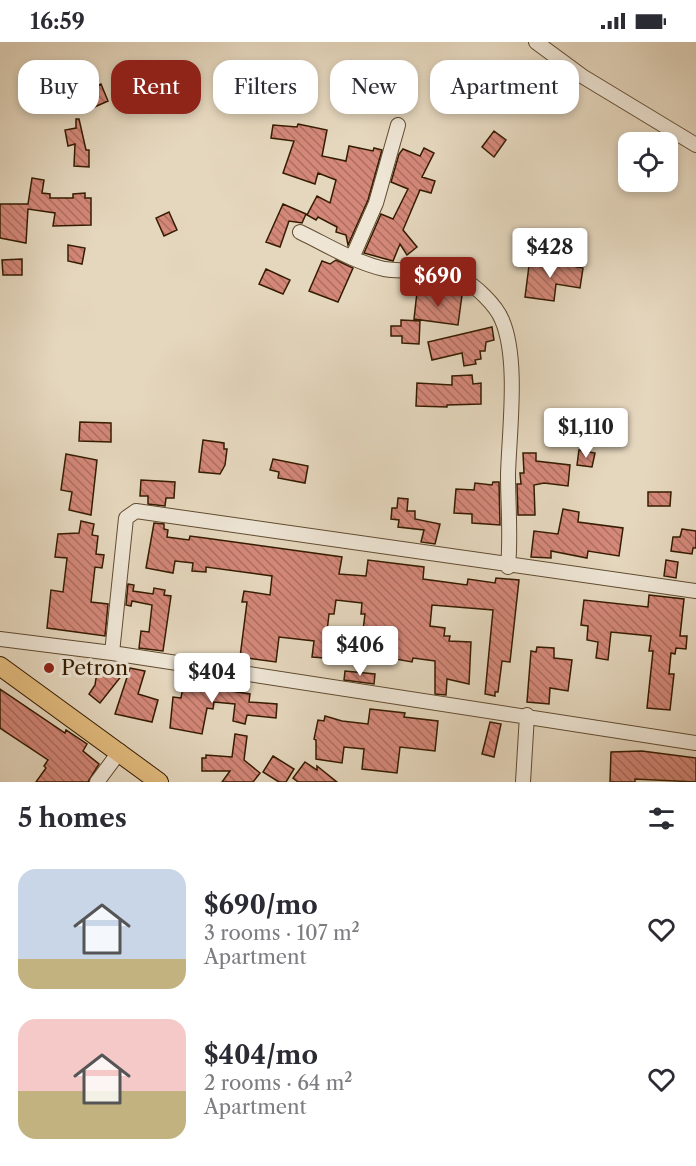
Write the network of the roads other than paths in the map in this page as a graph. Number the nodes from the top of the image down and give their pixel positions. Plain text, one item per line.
1 (536, 42) edge
2 (398, 125) dead end
3 (696, 145) edge
4 (300, 232) dead end
5 (352, 258) junction
6 (508, 567) junction
7 (696, 591) edge
8 (0, 639) edge
9 (112, 653) junction
10 (0, 666) edge
11 (527, 715) junction
12 (696, 743) edge
13 (120, 751) junction
14 (97, 782) edge
15 (159, 782) edge
16 (523, 782) edge

1 - 3 street
2 - 5 street
4 - 5 street
5 - 6 street
6 - 7 street
6 - 9 street
8 - 9 street
9 - 11 street
10 - 13 main road
11 - 12 street
11 - 16 street
13 - 14 street
13 - 15 main road

